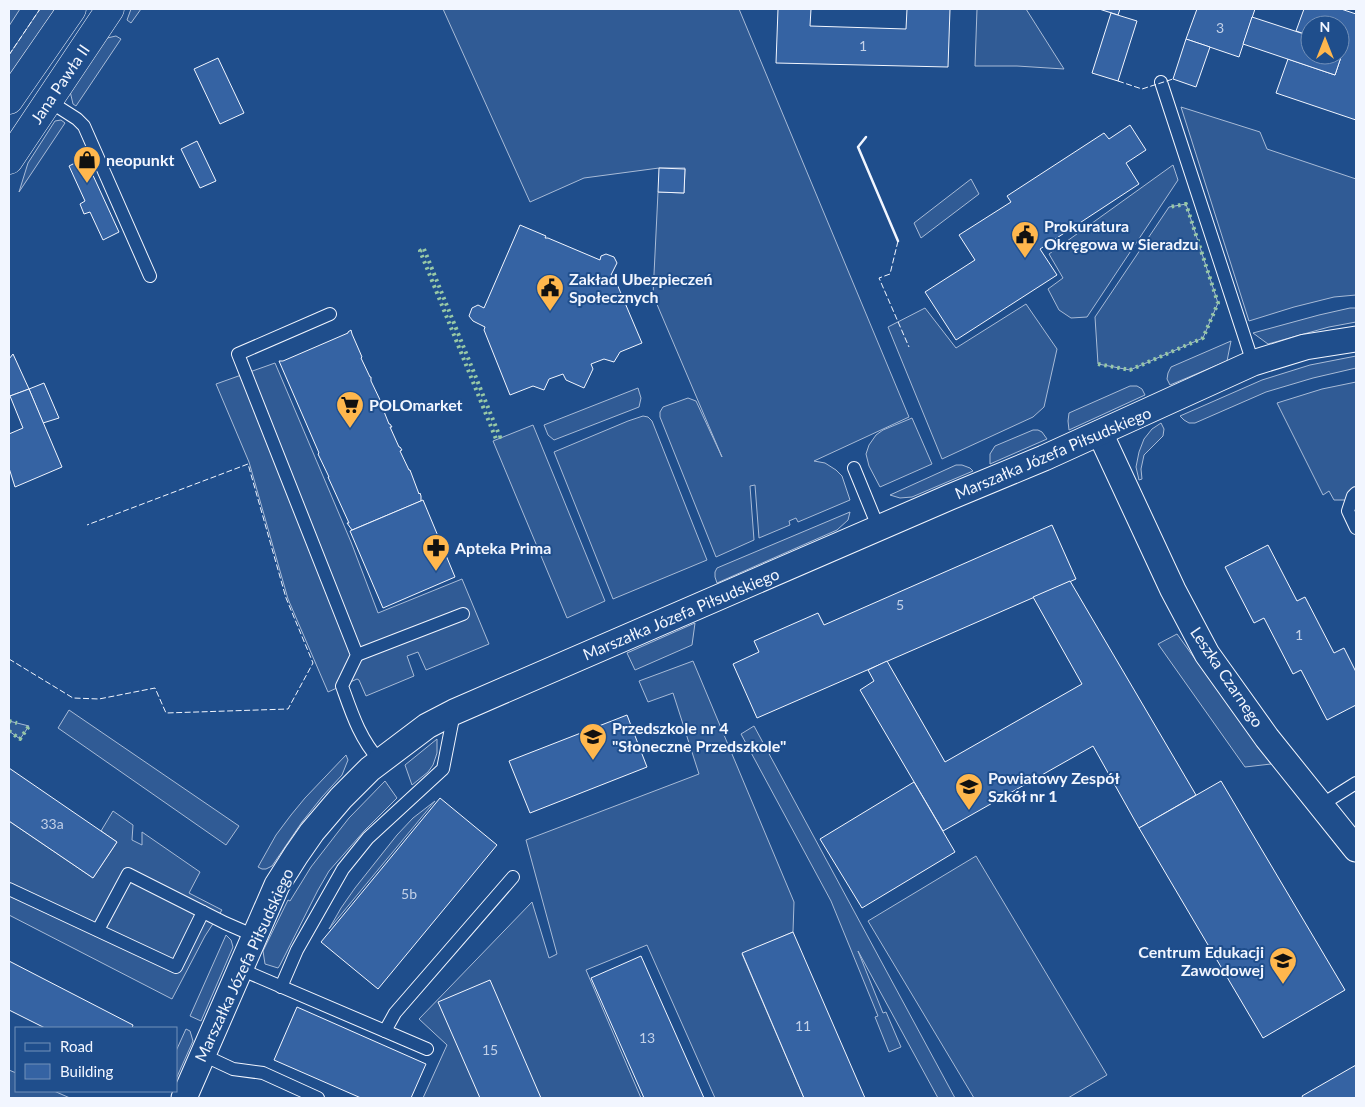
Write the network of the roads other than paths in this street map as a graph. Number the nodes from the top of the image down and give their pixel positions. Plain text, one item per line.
1 (72, 9) edge
2 (110, 9) edge
3 (1162, 82) dead end
4 (9, 100) edge
5 (49, 101) junction
6 (9, 160) edge
7 (150, 276) dead end
8 (330, 314) dead end
9 (1356, 338) edge
10 (1253, 363) junction
11 (1100, 433) junction
12 (854, 468) dead end
13 (1356, 492) edge
14 (1356, 528) edge
15 (879, 529) junction
16 (463, 614) dead end
17 (357, 655) junction
18 (454, 712) junction
19 (380, 761) junction
20 (1356, 783) edge
21 (1321, 805) junction
22 (1356, 850) edge
23 (513, 877) dead end
24 (9, 889) edge
25 (203, 912) junction
26 (98, 930) junction
27 (255, 936) junction
28 (240, 969) junction
29 (282, 987) junction
30 (385, 1031) junction
31 (427, 1049) dead end
32 (203, 1055) junction
33 (184, 1098) edge
34 (318, 1098) edge

1 - 4 main road, Jana Pawła II
2 - 5 main road, Jana Pawła II
3 - 10 lane
5 - 6 main road, Jana Pawła II
5 - 7 lane
8 - 17 lane
9 - 10 street, Marszałka Józefa Piłsudskiego
10 - 11 street, Marszałka Józefa Piłsudskiego
11 - 15 street, Marszałka Józefa Piłsudskiego
11 - 21 street, Leszka Czarnego
12 - 15 lane
13 - 14 lane
15 - 18 street, Marszałka Józefa Piłsudskiego
16 - 17 lane
17 - 19 lane
18 - 19 street, Marszałka Józefa Piłsudskiego
18 - 29 lane
19 - 27 street, Marszałka Józefa Piłsudskiego
20 - 21 lane
21 - 22 street, Leszka Czarnego
23 - 30 lane
24 - 26 lane
25 - 26 lane
25 - 26 lane
25 - 27 lane
27 - 28 street, Marszałka Józefa Piłsudskiego
28 - 29 lane
28 - 32 street, Marszałka Józefa Piłsudskiego
29 - 30 lane
30 - 31 lane
32 - 33 street, Marszałka Józefa Piłsudskiego
32 - 34 lane

